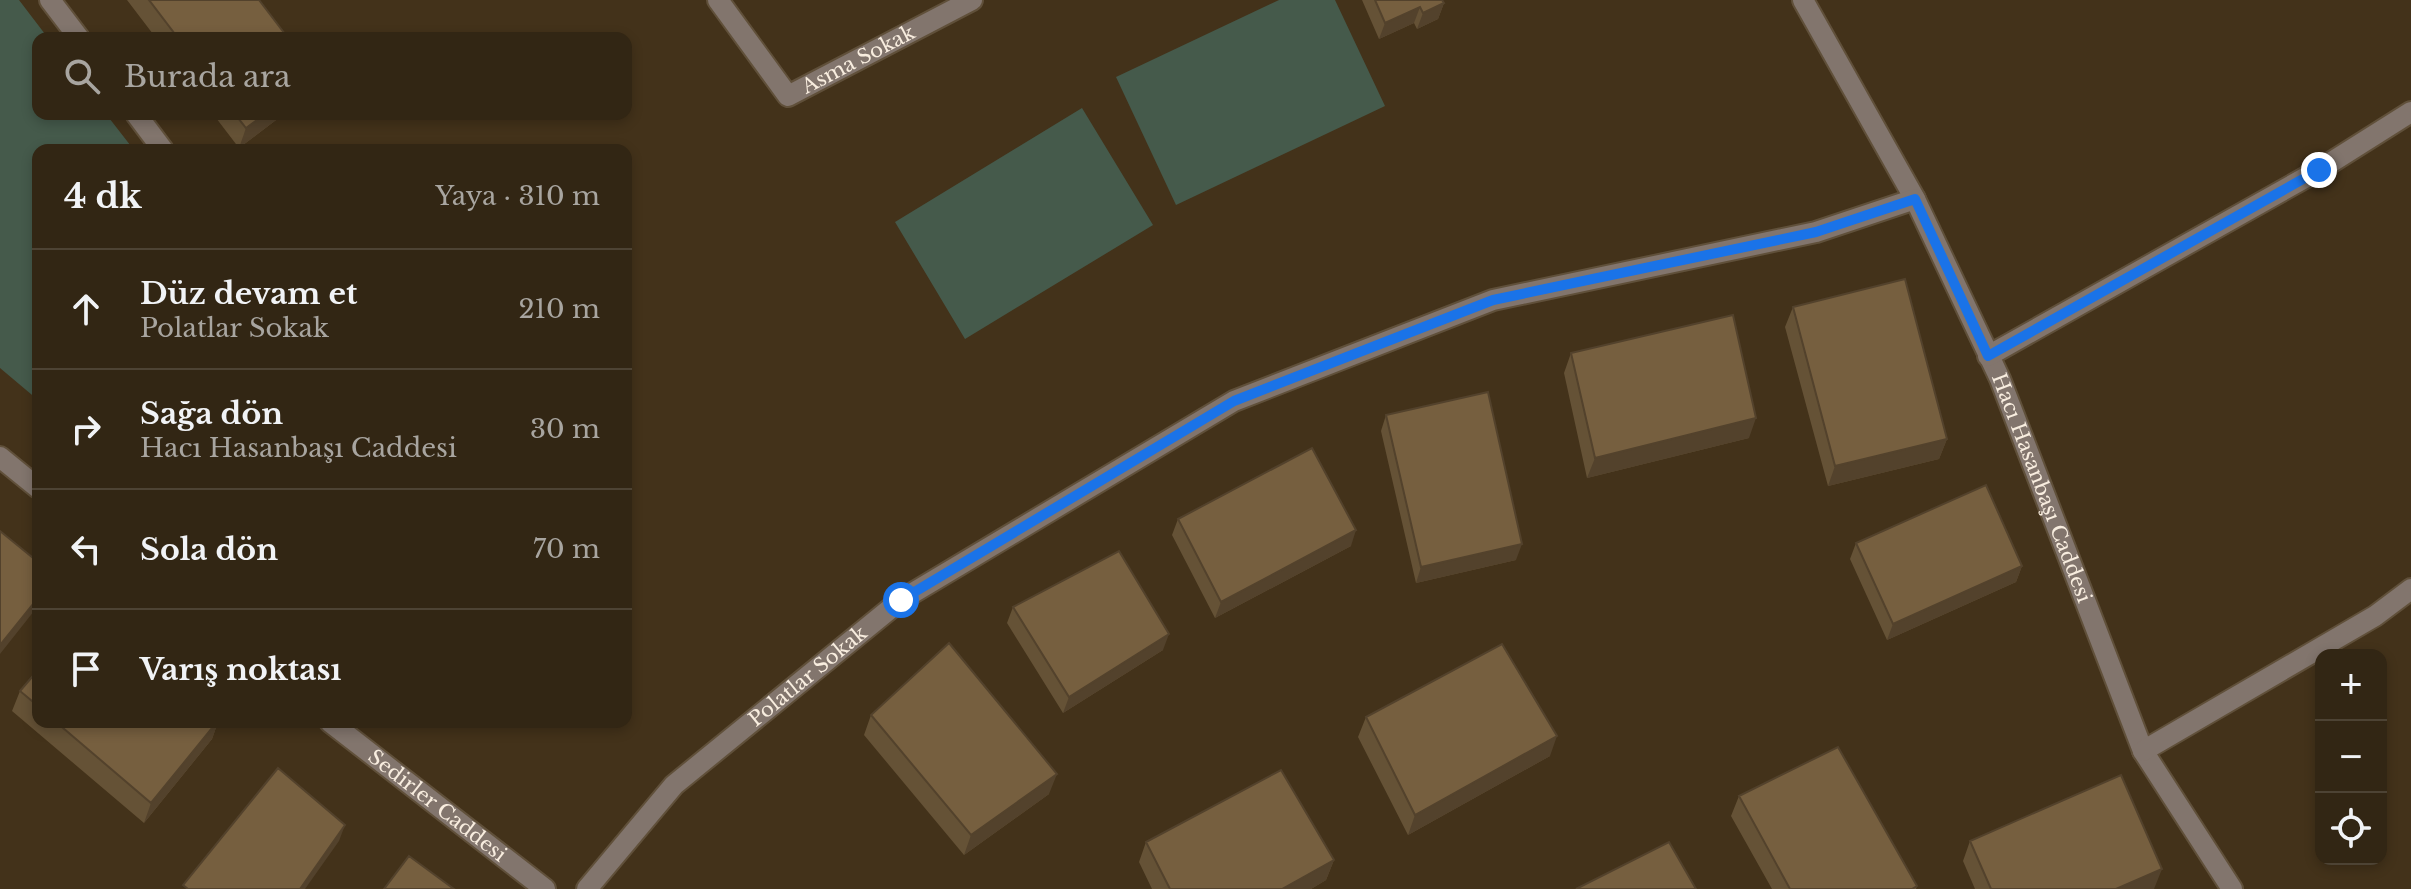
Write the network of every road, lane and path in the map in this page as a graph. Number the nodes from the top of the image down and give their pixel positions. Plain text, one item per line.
1 (50, 0) edge
2 (718, 0) edge
3 (972, 0) edge
4 (1803, 0) edge
5 (74, 32) edge
6 (2411, 112) edge
7 (140, 120) edge
8 (158, 144) edge
9 (1915, 199) junction
10 (1988, 356) junction
11 (0, 457) edge
12 (32, 483) edge
13 (2411, 589) edge
14 (338, 728) edge
15 (2143, 751) junction
16 (545, 889) edge
17 (587, 889) edge
18 (2232, 889) edge

1 - 5 street
2 - 3 street, Asma Sokak
4 - 9 street, Hacı Hasanbaşı Caddesi
6 - 10 street
7 - 8 street
9 - 10 street, Hacı Hasanbaşı Caddesi
9 - 17 street, Polatlar Sokak
10 - 15 street, Hacı Hasanbaşı Caddesi
11 - 12 street
13 - 15 street
14 - 16 street, Sedirler Caddesi
15 - 18 street, Hacı Hasanbaşı Caddesi

